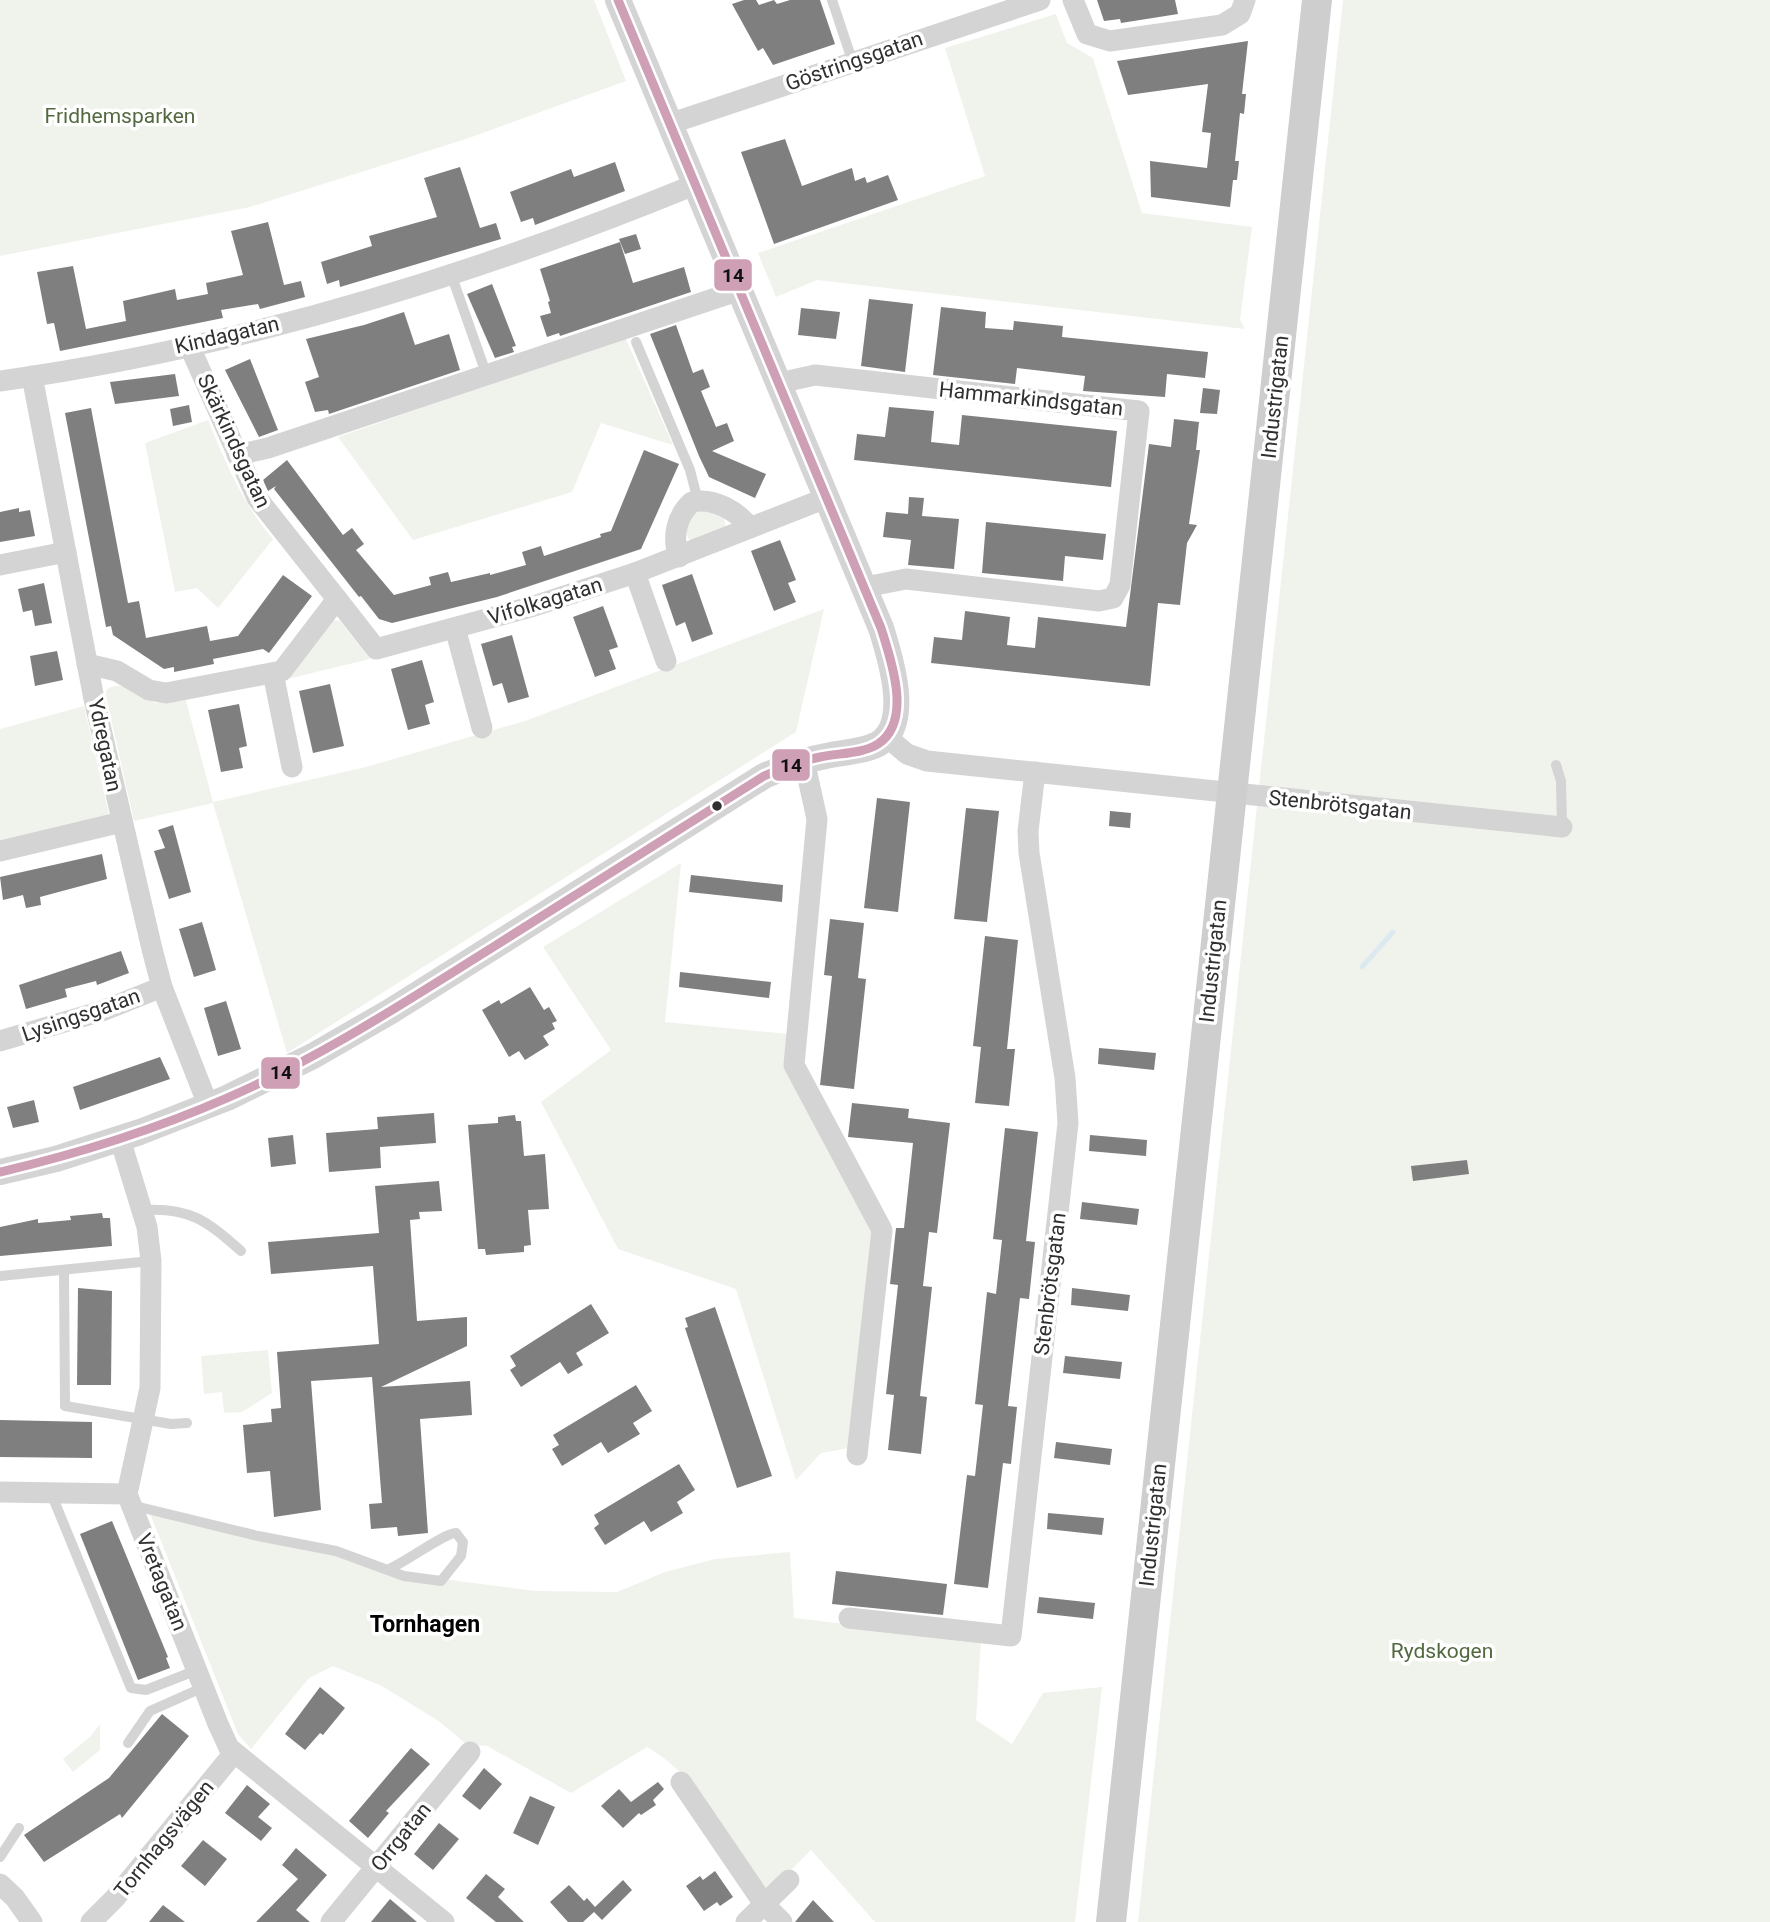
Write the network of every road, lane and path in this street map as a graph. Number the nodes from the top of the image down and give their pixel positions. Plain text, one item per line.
1 (618, 0) edge
2 (832, 0) edge
3 (1040, 0) edge
4 (1073, 0) edge
5 (1245, 0) edge
6 (1317, 0) edge
7 (852, 61) junction
8 (668, 124) junction
9 (694, 185) junction
10 (451, 274) junction
11 (740, 290) junction
12 (636, 342) dead end
13 (189, 345) junction
14 (32, 376) junction
15 (486, 376) junction
16 (0, 381) edge
17 (779, 383) junction
18 (237, 455) junction
19 (826, 498) junction
20 (698, 501) junction
21 (750, 528) junction
22 (66, 552) junction
23 (679, 557) junction
24 (0, 565) edge
25 (635, 573) junction
26 (864, 587) junction
27 (337, 599) junction
28 (455, 628) junction
29 (666, 661) dead end
30 (87, 664) junction
31 (273, 673) junction
32 (482, 728) dead end
33 (887, 737) junction
34 (804, 760) junction
35 (1556, 765) dead end
36 (292, 766) dead end
37 (1035, 772) junction
38 (122, 822) junction
39 (1562, 827) joint
40 (0, 851) edge
41 (162, 987) junction
42 (0, 1041) edge
43 (208, 1105) junction
44 (120, 1139) junction
45 (0, 1172) edge
46 (143, 1210) junction
47 (242, 1251) dead end
48 (151, 1261) junction
49 (64, 1271) junction
50 (0, 1276) edge
51 (144, 1419) junction
52 (187, 1423) dead end
53 (857, 1455) dead end
54 (0, 1492) edge
55 (51, 1493) junction
56 (129, 1499) junction
57 (387, 1570) junction
58 (849, 1618) dead end
59 (201, 1679) junction
60 (128, 1743) dead end
61 (470, 1752) dead end
62 (234, 1753) junction
63 (681, 1782) dead end
64 (19, 1828) dead end
65 (0, 1857) edge
66 (377, 1867) junction
67 (789, 1880) dead end
68 (0, 1884) edge
69 (764, 1904) junction
70 (32, 1922) edge
71 (91, 1922) edge
72 (331, 1922) edge
73 (444, 1922) edge
74 (747, 1922) edge
75 (782, 1922) edge
76 (1111, 1922) edge

1 - 8 street
2 - 7 lane
3 - 7 street, Göstringsgatan
4 - 5 street
6 - 76 main road, Industrigatan
7 - 8 street, Göstringsgatan
8 - 9 street
9 - 10 street, Kindagatan
9 - 11 street
10 - 13 street, Kindagatan
10 - 15 lane
11 - 15 street
11 - 17 street
12 - 20 lane
13 - 14 street, Kindagatan
13 - 18 street, Skärkindsgatan
14 - 16 street, Kindagatan
14 - 22 street, Ydregatan
15 - 18 street
17 - 19 street
17 - 26 street, Hammarkindsgatan
18 - 27 street, Skärkindsgatan
19 - 21 street, Vifolkagatan
19 - 26 street
20 - 21 street
20 - 23 street
21 - 23 street, Vifolkagatan
22 - 24 street
22 - 30 street, Ydregatan
23 - 25 street, Vifolkagatan
25 - 28 street, Vifolkagatan
25 - 29 street
26 - 33 street
27 - 28 street, Vifolkagatan
27 - 31 street
28 - 32 street
30 - 31 street
30 - 38 street, Ydregatan
31 - 36 street
33 - 34 street
33 - 37 street, Stenbrötsgatan
34 - 43 street
34 - 53 street
35 - 39 lane
37 - 39 street, Stenbrötsgatan
37 - 58 street, Stenbrötsgatan
38 - 40 street
38 - 41 street, Ydregatan
41 - 42 street, Lysingsgatan
41 - 43 street, Ydregatan
43 - 44 street
44 - 45 street
44 - 46 street
46 - 47 lane
46 - 48 street
48 - 49 lane
48 - 51 street
49 - 50 lane
49 - 51 lane
51 - 52 lane
51 - 56 street
54 - 55 street
55 - 56 street
55 - 59 lane
56 - 57 lane
56 - 59 street, Vretagatan
57 - 57 lane
59 - 60 lane
59 - 62 street, Vretagatan
61 - 66 street, Orrgatan
62 - 66 street, Vretagatan
62 - 71 street, Tornhagsvägen
63 - 69 street
64 - 65 lane
66 - 72 street, Orrgatan
66 - 73 street, Vretagatan
67 - 69 street
68 - 70 street
69 - 74 street
69 - 75 street

